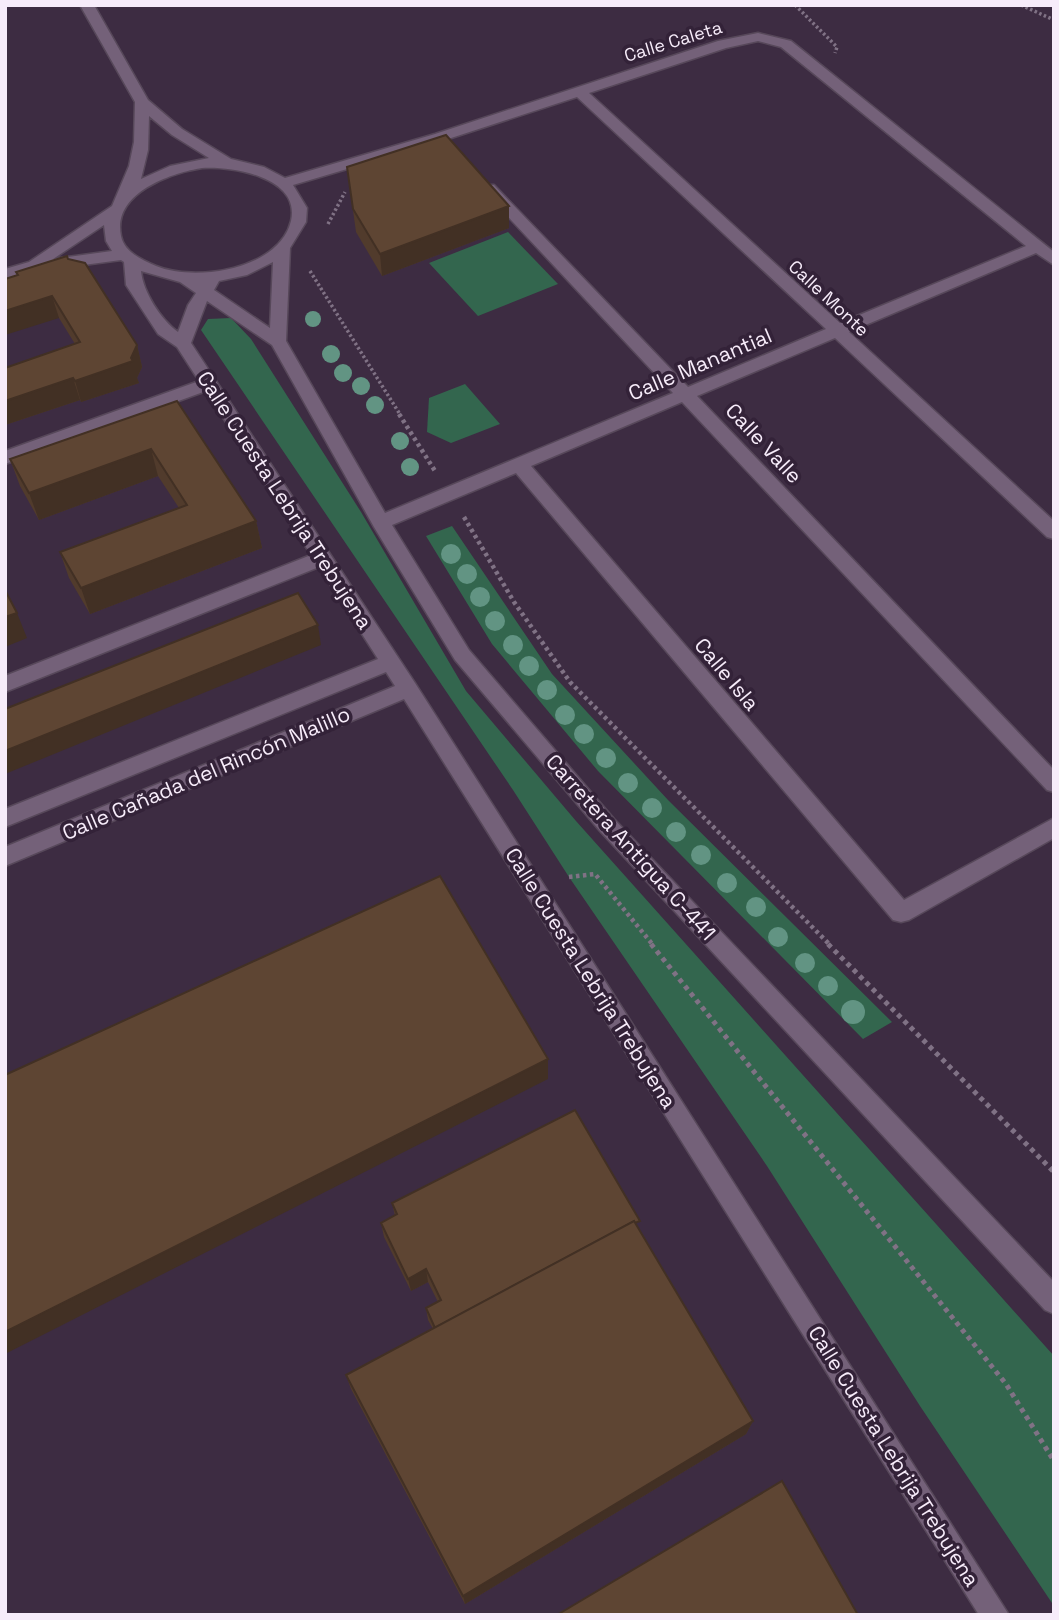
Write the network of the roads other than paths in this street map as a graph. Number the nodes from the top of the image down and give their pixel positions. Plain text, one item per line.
1 (87, 5) edge
2 (579, 91) junction
3 (142, 102) junction
4 (440, 136) junction
5 (454, 151) edge
6 (228, 163) junction
7 (473, 171) edge
8 (284, 183) junction
9 (126, 195) junction
10 (116, 210) junction
11 (1037, 247) junction
12 (282, 248) junction
13 (127, 258) junction
14 (1054, 260) edge
15 (29, 267) junction
16 (5, 275) edge
17 (216, 276) junction
18 (185, 278) junction
19 (203, 290) junction
20 (837, 331) junction
21 (278, 341) junction
22 (183, 343) junction
23 (209, 384) junction
24 (686, 394) junction
25 (5, 458) edge
26 (519, 464) junction
27 (381, 522) junction
28 (1054, 532) edge
29 (322, 558) junction
30 (390, 662) junction
31 (5, 684) edge
32 (408, 689) junction
33 (1054, 784) edge
34 (5, 818) edge
35 (1054, 827) edge
36 (5, 857) edge
37 (1054, 1300) edge
38 (995, 1615) edge

1 - 3 street
2 - 4 street, Calle Caleta
2 - 11 street, Calle Caleta
2 - 20 street, Calle Monte
3 - 6 street
3 - 9 street
4 - 5 street
4 - 8 street, Calle Caleta
6 - 8 street
6 - 9 street
7 - 24 street, Calle Valle
8 - 12 street
9 - 10 street
10 - 13 street
10 - 15 street
11 - 14 street, Calle Caleta
11 - 20 street, Calle Manantial
12 - 17 street
12 - 21 street
13 - 15 street
13 - 18 street
13 - 22 street, Calle Cuesta Lebrija Trebujena
15 - 16 street
17 - 18 street
17 - 19 street
18 - 19 street, Carretera Antigua C-441
19 - 21 street, Carretera Antigua C-441
19 - 22 street
20 - 24 street, Calle Manantial
20 - 28 street, Calle Monte
21 - 27 street, Carretera Antigua C-441
22 - 23 street, Calle Cuesta Lebrija Trebujena
23 - 25 street
23 - 29 street, Calle Cuesta Lebrija Trebujena
24 - 26 street, Calle Manantial
24 - 33 street, Calle Valle
26 - 27 street, Calle Manantial
26 - 35 street, Calle Isla
27 - 37 street, Carretera Antigua C-441
29 - 30 street, Calle Cuesta Lebrija Trebujena
29 - 31 street
30 - 32 street, Calle Cuesta Lebrija Trebujena
30 - 34 street, Calle Cañada del Rincón Malillo
32 - 36 street, Calle Cañada del Rincón Malillo
32 - 38 street, Calle Cuesta Lebrija Trebujena

